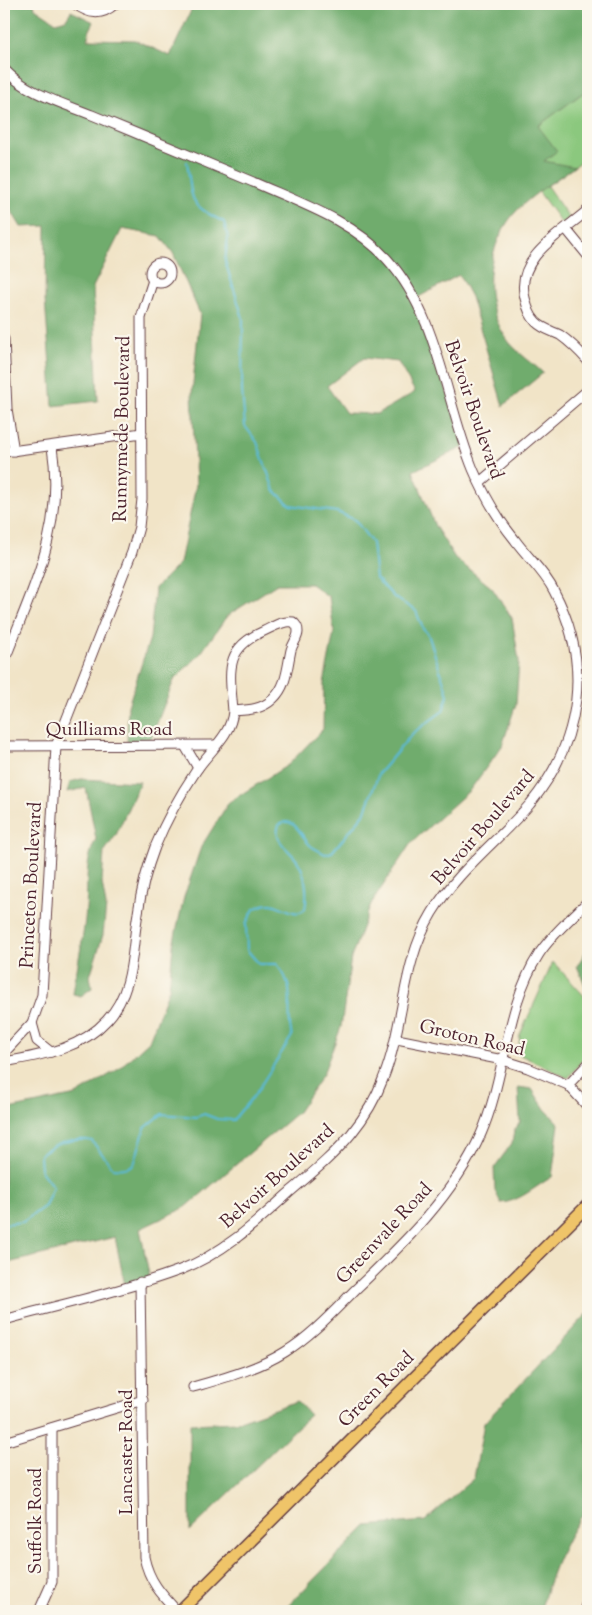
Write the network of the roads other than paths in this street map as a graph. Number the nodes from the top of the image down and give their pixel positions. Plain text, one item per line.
1 (75, 4) edge
2 (115, 4) edge
3 (4, 69) edge
4 (588, 210) edge
5 (566, 229) junction
6 (588, 256) edge
7 (153, 280) dead end
8 (4, 338) edge
9 (588, 361) edge
10 (588, 390) edge
11 (142, 433) junction
12 (52, 447) junction
13 (14, 450) junction
14 (4, 452) edge
15 (480, 482) junction
16 (4, 662) edge
17 (233, 711) junction
18 (215, 745) junction
19 (4, 746) edge
20 (56, 746) junction
21 (185, 746) junction
22 (198, 768) junction
23 (588, 901) edge
24 (32, 1023) junction
25 (397, 1039) junction
26 (51, 1052) junction
27 (4, 1053) edge
28 (503, 1060) junction
29 (4, 1062) edge
30 (588, 1064) edge
31 (568, 1085) junction
32 (588, 1107) edge
33 (588, 1205) edge
34 (140, 1282) junction
35 (4, 1320) edge
36 (193, 1387) dead end
37 (143, 1400) junction
38 (52, 1428) junction
39 (4, 1442) edge
40 (588, 1599) edge
41 (39, 1611) edge
42 (179, 1611) edge
43 (584, 1611) edge

1 - 2 street
3 - 15 street, Belvoir Boulevard
4 - 5 street
5 - 6 street
5 - 9 street
7 - 11 street, Runnymede Boulevard
8 - 13 street
10 - 15 street
11 - 12 street
11 - 20 street, Runnymede Boulevard
12 - 13 street
12 - 16 street
13 - 14 street
15 - 25 street, Belvoir Boulevard
17 - 17 street
17 - 18 street
18 - 21 street, Quilliams Road
18 - 22 street
19 - 20 street, Quilliams Road
20 - 21 street, Quilliams Road
20 - 24 street, Princeton Boulevard
21 - 22 street
22 - 26 street
23 - 28 street, Greenvale Road
24 - 26 street
24 - 27 street, Princeton Boulevard
25 - 28 street, Groton Road
25 - 34 street, Belvoir Boulevard
26 - 29 street
28 - 31 street, Groton Road
28 - 36 street, Greenvale Road
30 - 31 street
31 - 32 street, Groton Road
33 - 42 main road, Green Road
34 - 35 street, Belvoir Boulevard
34 - 37 street, Lancaster Road
37 - 38 street
37 - 42 street, Lancaster Road
38 - 39 street
38 - 41 street, Suffolk Road
40 - 43 street

